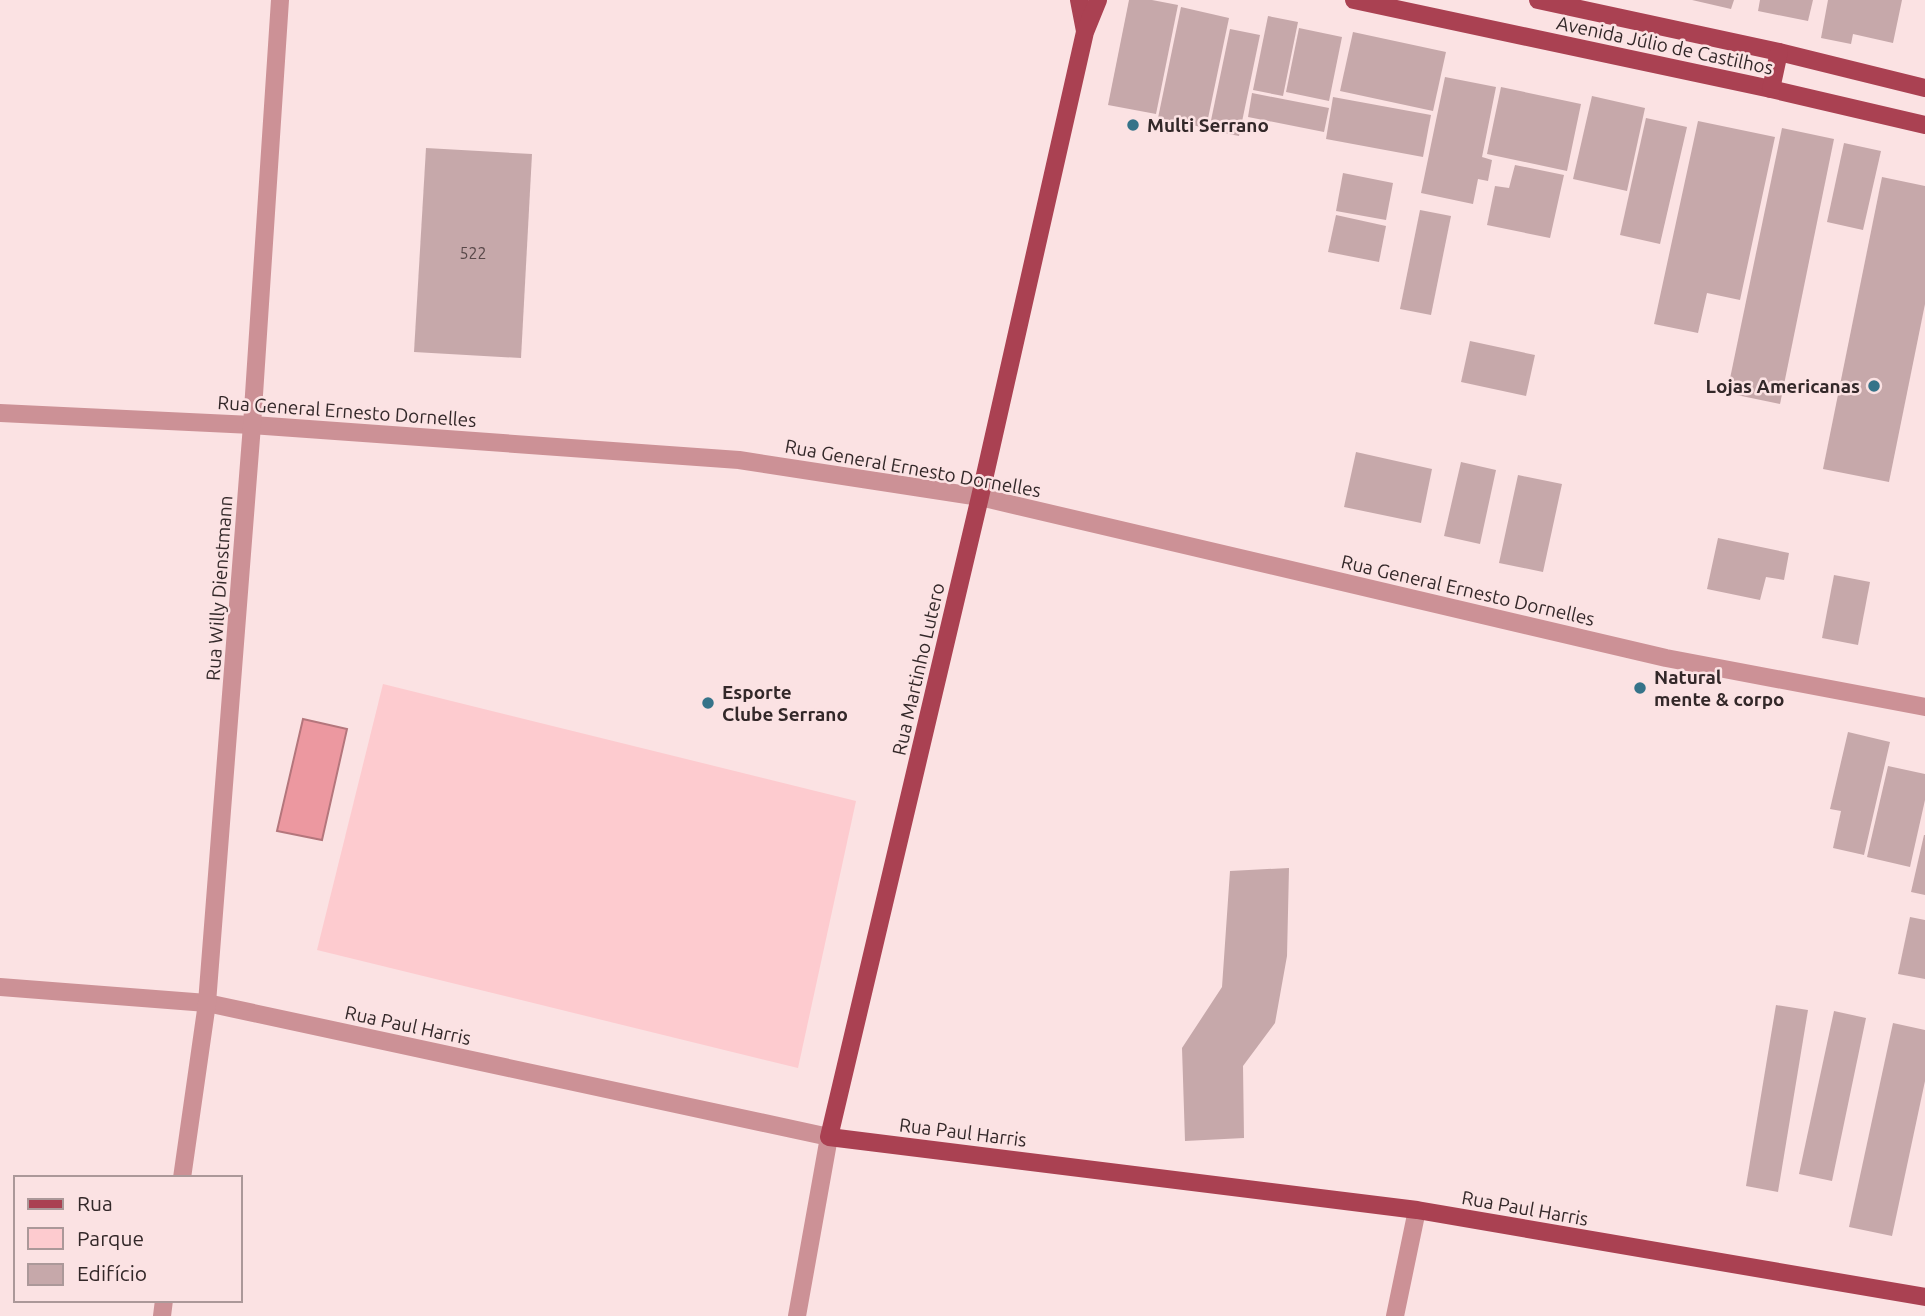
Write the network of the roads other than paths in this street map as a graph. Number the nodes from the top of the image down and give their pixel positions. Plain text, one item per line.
1 (280, 0) edge
2 (1079, 0) edge
3 (1098, 0) edge
4 (1354, 0) edge
5 (1538, 0) edge
6 (1085, 32) junction
7 (1779, 52) junction
8 (1925, 88) edge
9 (1771, 89) junction
10 (1925, 125) edge
11 (0, 413) edge
12 (252, 425) junction
13 (980, 498) junction
14 (1925, 707) edge
15 (0, 987) edge
16 (207, 1003) junction
17 (829, 1137) junction
18 (182, 1176) edge
19 (1417, 1210) junction
20 (1925, 1297) edge
21 (797, 1316) edge
22 (1395, 1316) edge

1 - 12 street, Rua Willy Dienstmann
2 - 6 main road, Rua Martinho Lutero
3 - 6 main road, Rua Martinho Lutero
4 - 9 main road, Avenida Júlio de Castilhos
5 - 7 main road, Avenida Júlio de Castilhos
6 - 13 main road, Rua Martinho Lutero
7 - 8 main road, Avenida Júlio de Castilhos
7 - 9 main road
9 - 10 main road, Avenida Júlio de Castilhos
11 - 12 street, Rua General Ernesto Dornelles
12 - 13 street, Rua General Ernesto Dornelles
12 - 16 street, Rua Willy Dienstmann
13 - 14 street, Rua General Ernesto Dornelles
13 - 17 main road, Rua Martinho Lutero
15 - 16 street, Rua Paul Harris
16 - 17 street, Rua Paul Harris
16 - 18 street, Rua Willy Dienstmann
17 - 19 main road, Rua Paul Harris
17 - 21 street, Rua Martinho Lutero
19 - 20 main road, Rua Paul Harris
19 - 22 street

